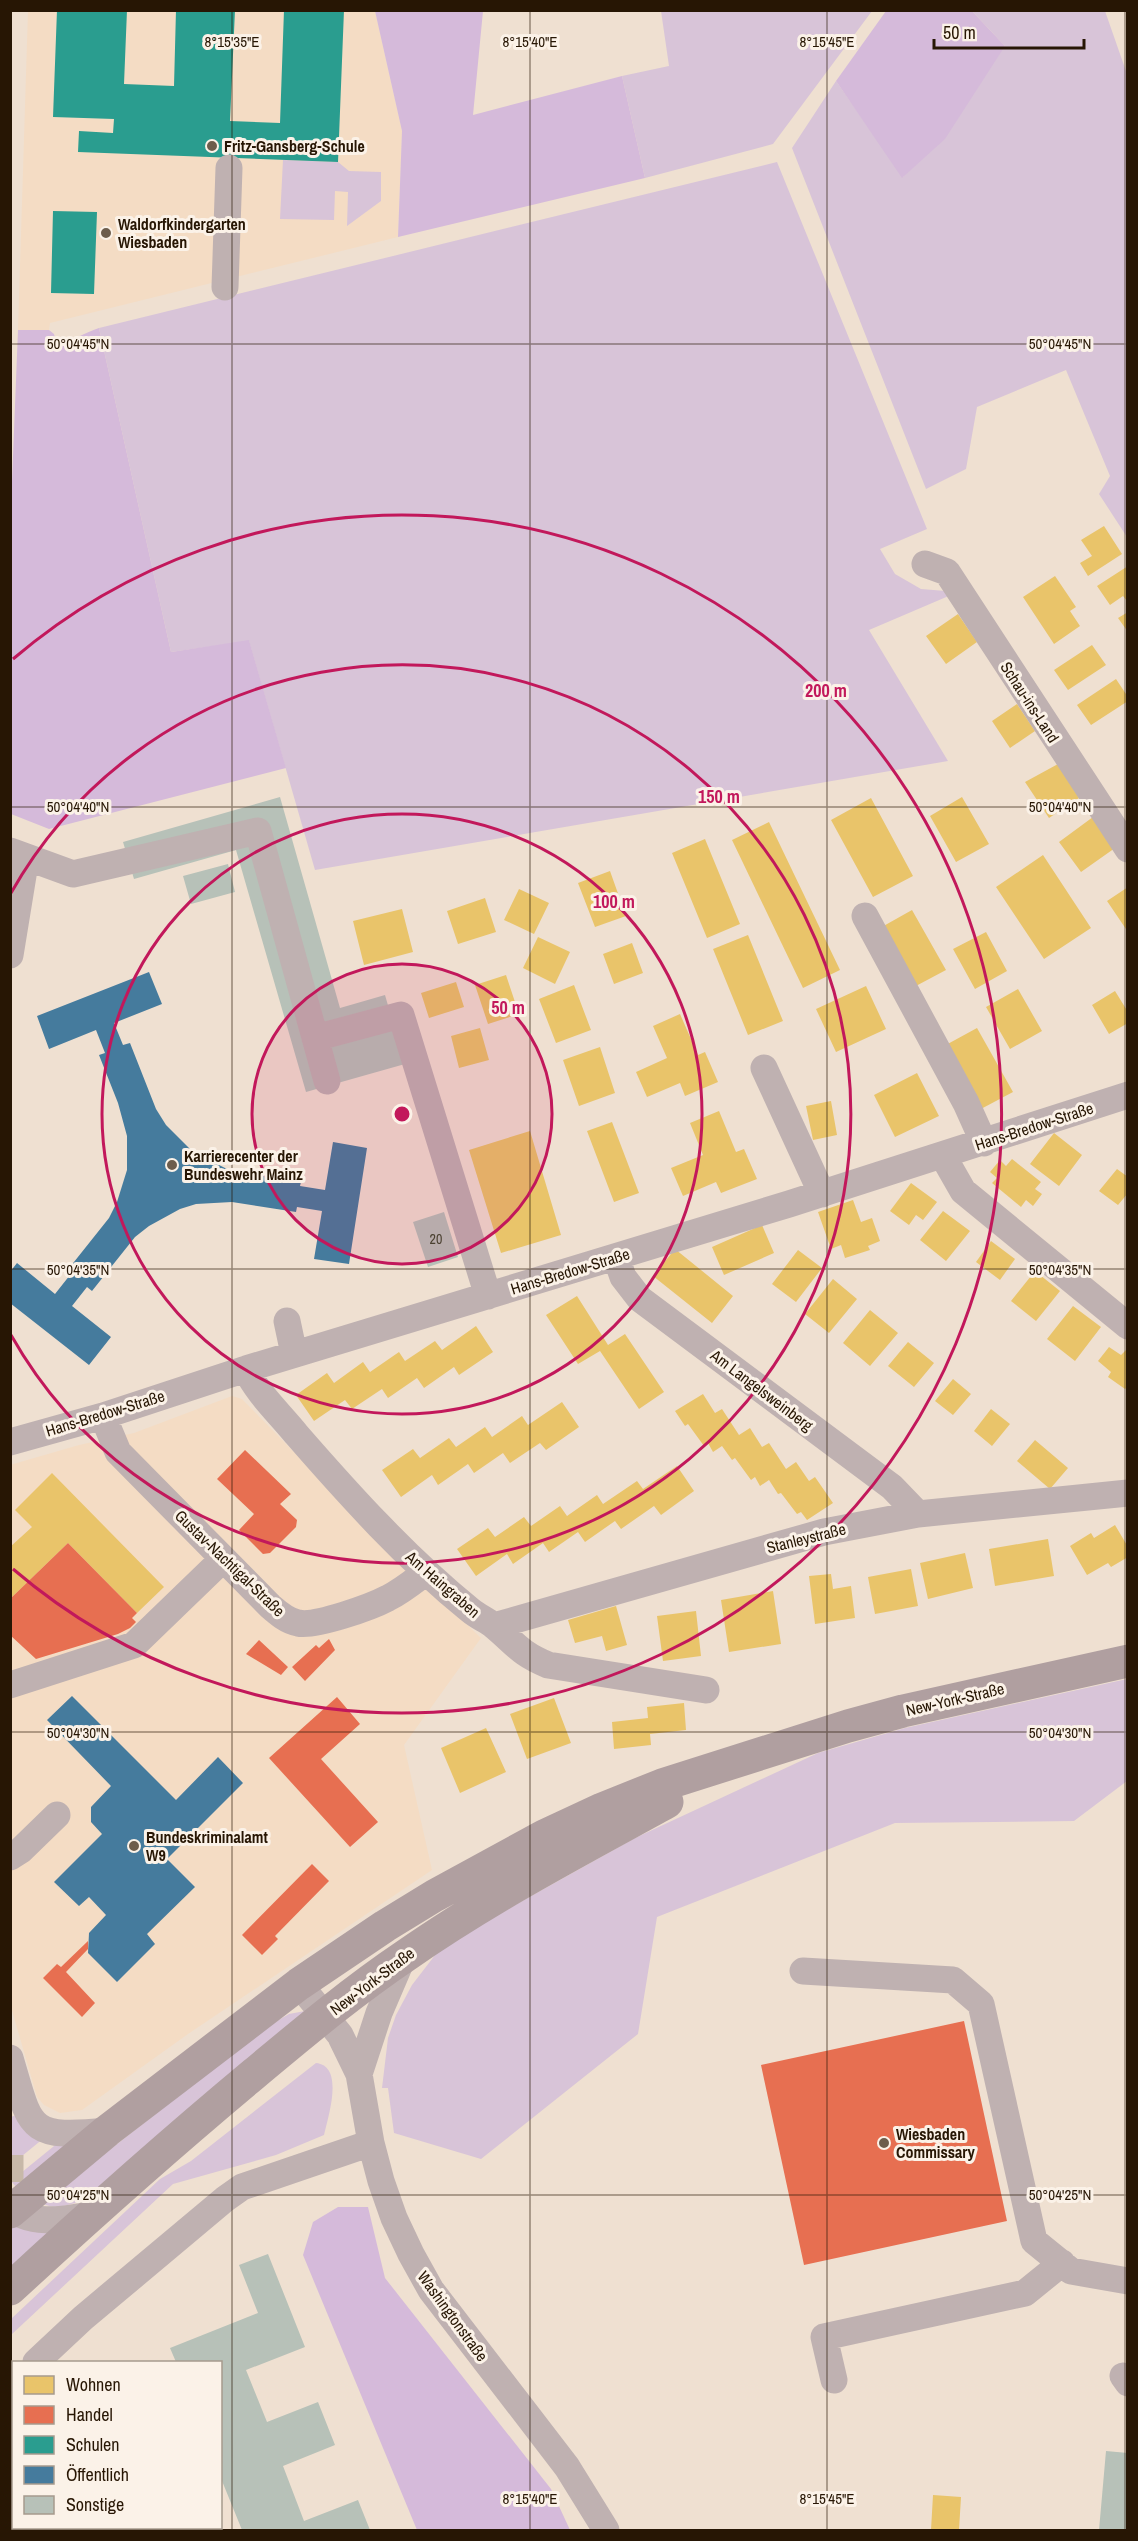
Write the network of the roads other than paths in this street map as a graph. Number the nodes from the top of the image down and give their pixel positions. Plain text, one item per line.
1 (229, 168) dead end
2 (225, 286) dead end
3 (925, 564) dead end
4 (1128, 849) edge
5 (18, 854) edge
6 (865, 916) dead end
7 (10, 956) edge
8 (315, 1038) junction
9 (764, 1068) dead end
10 (327, 1081) dead end
11 (1128, 1095) edge
12 (984, 1143) junction
13 (942, 1156) junction
14 (822, 1194) junction
15 (616, 1257) junction
16 (488, 1296) junction
17 (287, 1322) dead end
18 (1128, 1326) edge
19 (294, 1354) junction
20 (246, 1369) junction
21 (103, 1416) junction
22 (10, 1442) edge
23 (1128, 1493) edge
24 (918, 1514) junction
25 (223, 1559) junction
26 (426, 1572) junction
27 (494, 1626) junction
28 (1128, 1660) edge
29 (10, 1685) edge
30 (706, 1690) dead end
31 (785, 1747) junction
32 (57, 1815) dead end
33 (10, 1857) edge
34 (403, 1957) junction
35 (803, 1971) dead end
36 (299, 1984) junction
37 (325, 2016) junction
38 (10, 2058) edge
39 (359, 2074) junction
40 (107, 2131) junction
41 (371, 2143) junction
42 (11, 2209) edge
43 (90, 2215) junction
44 (1062, 2263) junction
45 (1128, 2281) edge
46 (10, 2289) edge
47 (37, 2361) edge
48 (834, 2380) dead end
49 (606, 2530) edge

1 - 2 street
3 - 4 street, Schau-ins-Land
5 - 7 street
5 - 8 street
6 - 12 street
8 - 10 street
8 - 16 street
9 - 14 street
11 - 12 street, Hans-Bredow-Straße
12 - 13 street, Hans-Bredow-Straße
13 - 14 street, Hans-Bredow-Straße
13 - 18 street
14 - 15 street, Hans-Bredow-Straße
15 - 16 street, Hans-Bredow-Straße
15 - 24 street, Am Langelsweinberg
16 - 19 street, Hans-Bredow-Straße
17 - 19 street
19 - 20 street, Hans-Bredow-Straße
20 - 21 street, Hans-Bredow-Straße
20 - 26 street, Am Haingraben
21 - 22 street, Hans-Bredow-Straße
21 - 25 street, Gustav-Nachtigal-Straße
23 - 24 street, Stanleystraße
24 - 27 street, Stanleystraße
25 - 26 street, Gustav-Nachtigal-Straße
25 - 29 street
26 - 27 street, Am Haingraben
27 - 30 street, Am Haingraben
28 - 31 main road, New-York-Straße
31 - 34 main road, New-York-Straße
31 - 36 main road, New-York-Straße
32 - 33 street
34 - 37 main road, New-York-Straße
34 - 39 street, Washingtonstraße
35 - 44 street
36 - 37 street, Washingtonstraße
36 - 40 main road, New-York-Straße
37 - 39 street, Washingtonstraße
37 - 43 main road, New-York-Straße
38 - 40 street
39 - 41 street, Washingtonstraße
40 - 42 main road, New-York-Straße
41 - 47 street
41 - 49 street, Washingtonstraße
42 - 43 street
43 - 46 main road, New-York-Straße
44 - 45 street
44 - 48 street

